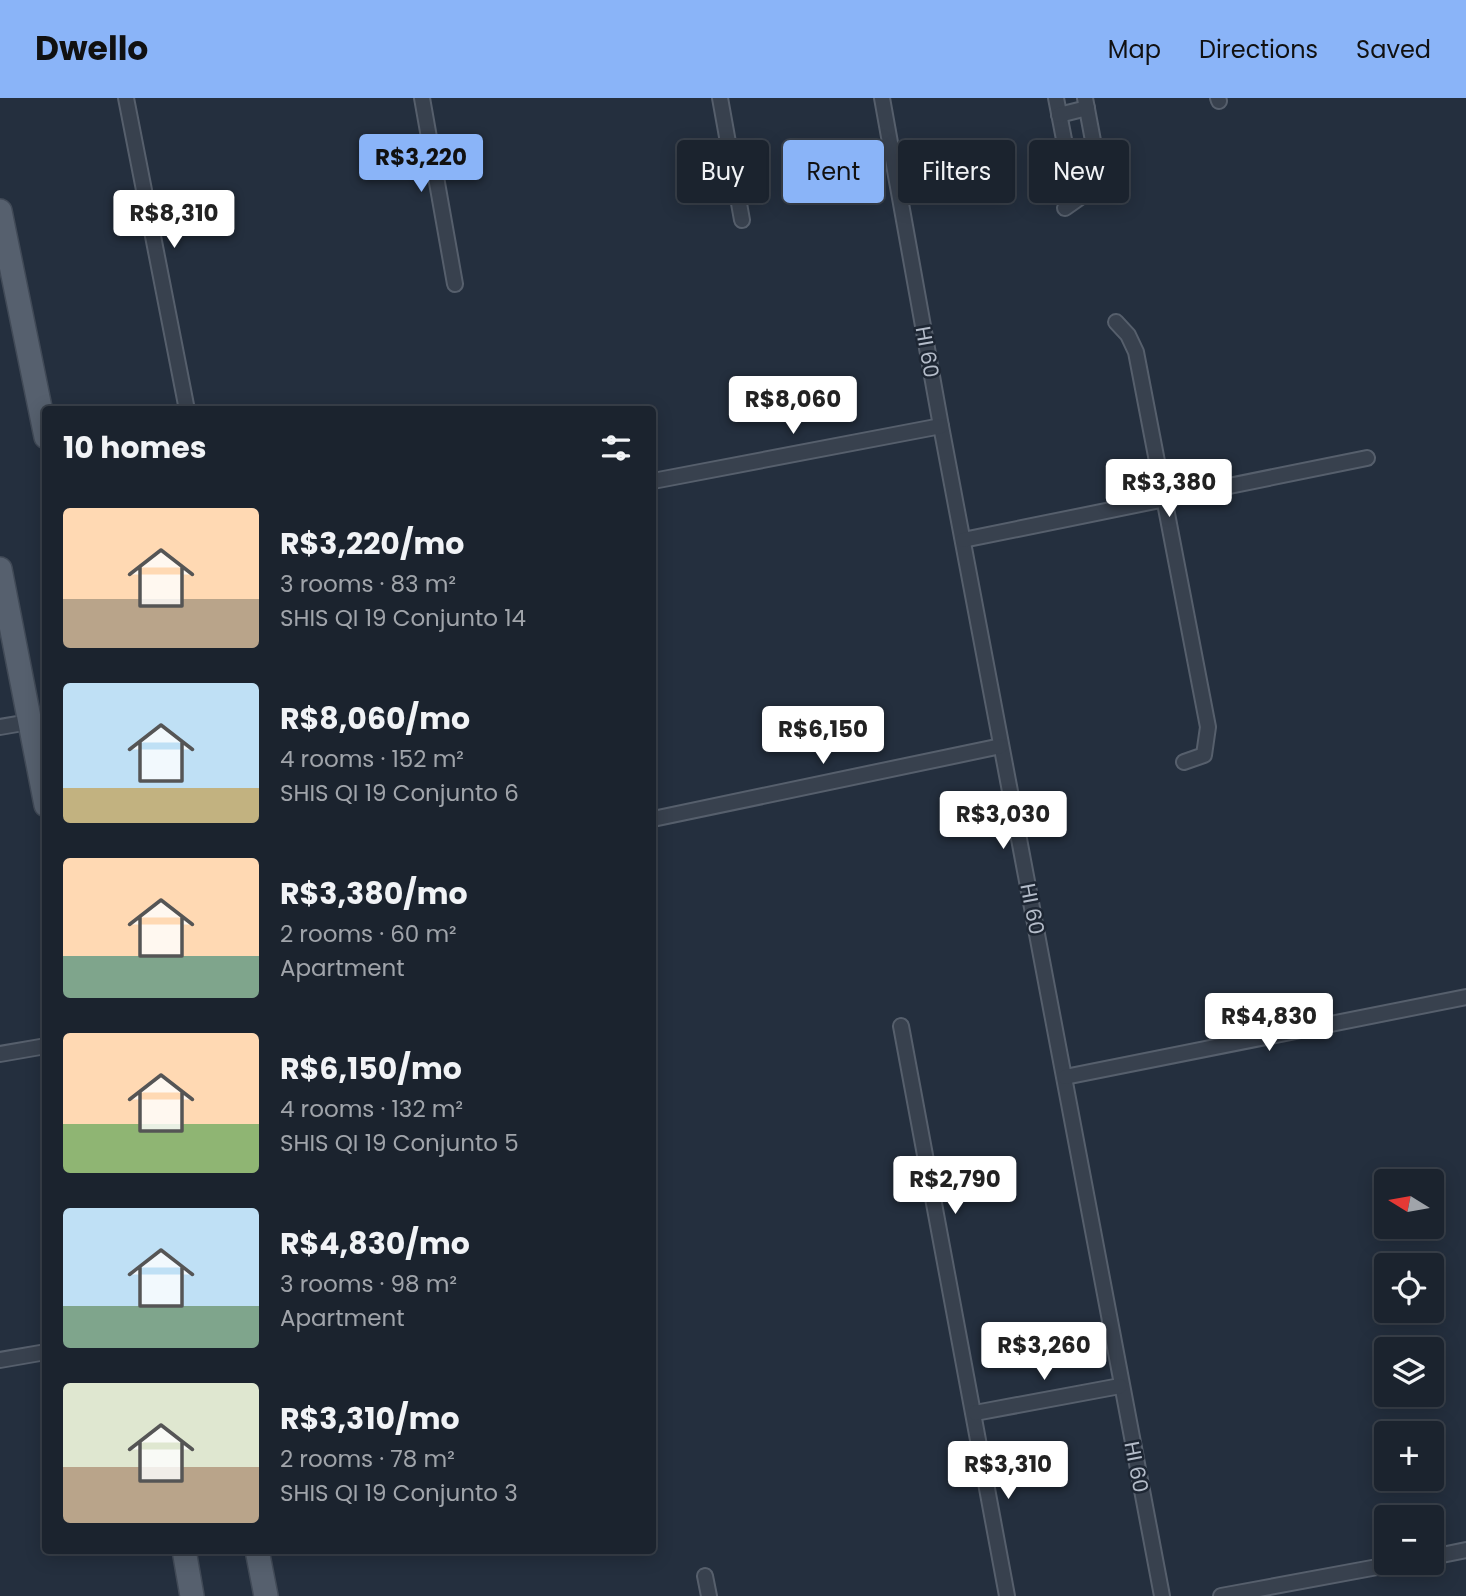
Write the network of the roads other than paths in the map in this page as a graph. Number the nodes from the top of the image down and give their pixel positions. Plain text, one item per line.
1 (126, 98) edge
2 (422, 98) edge
3 (720, 98) edge
4 (882, 98) edge
5 (1056, 98) edge
6 (1086, 103) edge
7 (1059, 115) junction
8 (1064, 140) edge
9 (1094, 140) edge
10 (1072, 203) edge
11 (1065, 208) dead end
12 (0, 211) edge
13 (743, 220) dead end
14 (0, 270) edge
15 (455, 284) dead end
16 (15, 289) junction
17 (1116, 322) dead end
18 (186, 406) edge
19 (42, 419) edge
20 (940, 426) junction
21 (1367, 458) dead end
22 (656, 480) edge
23 (1164, 502) junction
24 (963, 540) junction
25 (0, 569) edge
26 (29, 722) junction
27 (0, 727) edge
28 (1001, 746) junction
29 (1184, 762) dead end
30 (42, 785) edge
31 (656, 818) edge
32 (1466, 996) edge
33 (901, 1026) dead end
34 (42, 1047) edge
35 (0, 1054) edge
36 (1065, 1077) junction
37 (42, 1353) edge
38 (0, 1360) edge
39 (1120, 1386) junction
40 (975, 1413) junction
41 (1466, 1550) edge
42 (185, 1554) edge
43 (258, 1554) edge
44 (1444, 1555) edge
45 (1374, 1568) edge
46 (705, 1576) dead end
47 (192, 1596) edge
48 (266, 1596) edge
49 (709, 1596) edge
50 (1007, 1596) edge
51 (1162, 1596) edge
52 (1221, 1596) edge

1 - 18 street
2 - 15 street
3 - 13 street
4 - 20 street, HI 60
5 - 7 street
6 - 7 street
6 - 9 street
7 - 8 street
10 - 11 street
12 - 16 main road
14 - 16 main road
16 - 19 main road
17 - 23 street
20 - 22 street
20 - 24 street, HI 60
21 - 23 street
23 - 24 street
23 - 29 street
24 - 28 street, HI 60
25 - 26 main road
26 - 27 street
26 - 30 main road
28 - 31 street
28 - 36 street, HI 60
32 - 36 street
33 - 40 street
34 - 35 street
36 - 39 street, HI 60
37 - 38 street
39 - 40 street
39 - 51 street, HI 60
40 - 50 street
41 - 44 street
42 - 47 main road
43 - 48 main road
45 - 52 street
46 - 49 street

